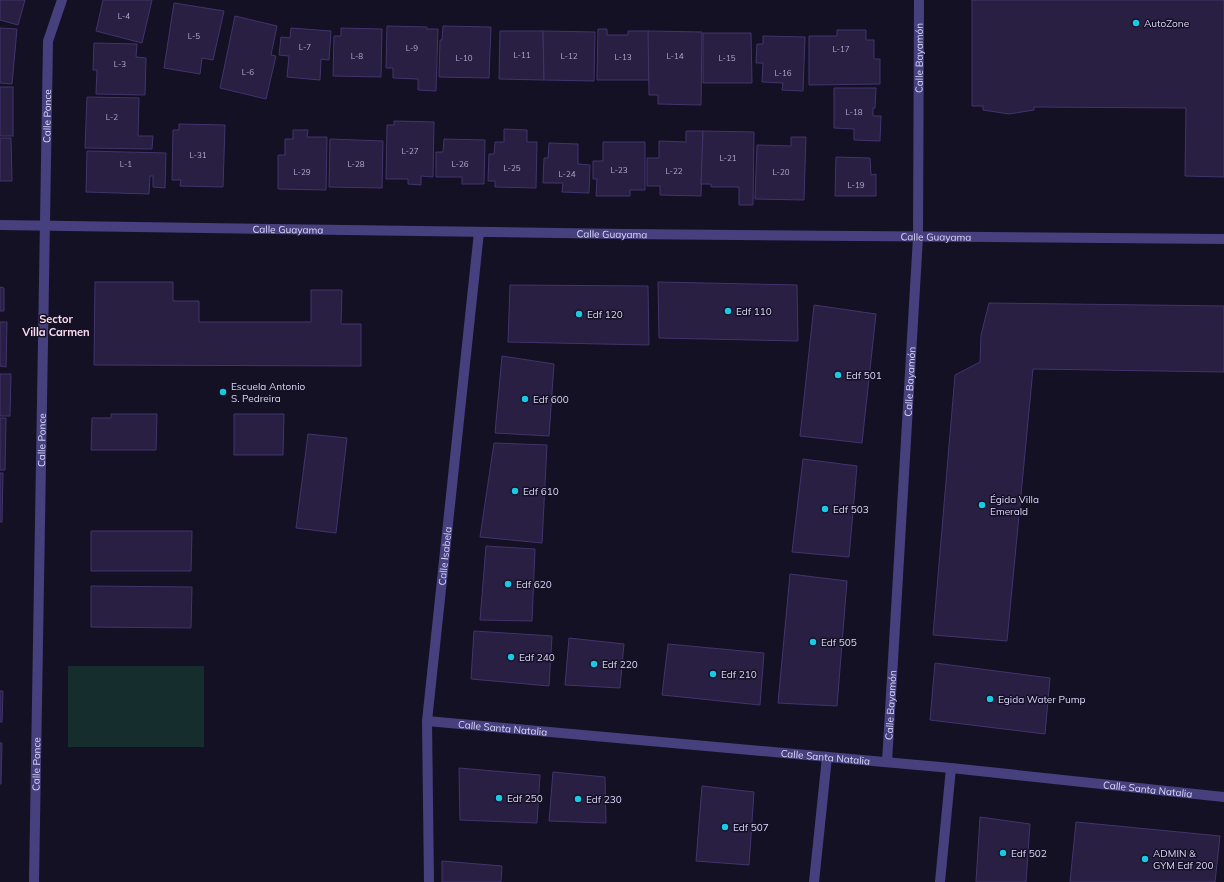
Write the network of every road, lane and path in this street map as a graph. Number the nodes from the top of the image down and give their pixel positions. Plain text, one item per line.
1 (62, 0) edge
2 (919, 0) edge
3 (0, 225) edge
4 (44, 226) junction
5 (479, 232) junction
6 (918, 237) junction
7 (1224, 239) edge
8 (427, 721) junction
9 (827, 757) junction
10 (887, 762) junction
11 (951, 768) junction
12 (1224, 797) edge
13 (34, 882) edge
14 (429, 882) edge
15 (814, 882) edge
16 (940, 882) edge

1 - 4 street, Calle Ponce
2 - 6 street, Calle Bayamón
3 - 4 street, Calle Guayama
4 - 5 street, Calle Guayama
4 - 13 street, Calle Ponce
5 - 6 street, Calle Guayama
5 - 8 street, Calle Isabela
6 - 7 street, Calle Guayama
6 - 10 street, Calle Bayamón
8 - 9 street, Calle Santa Natalia
8 - 14 street, Calle Isabela
9 - 10 street, Calle Santa Natalia
9 - 15 street
10 - 11 street, Calle Santa Natalia
11 - 12 street, Calle Santa Natalia
11 - 16 street

